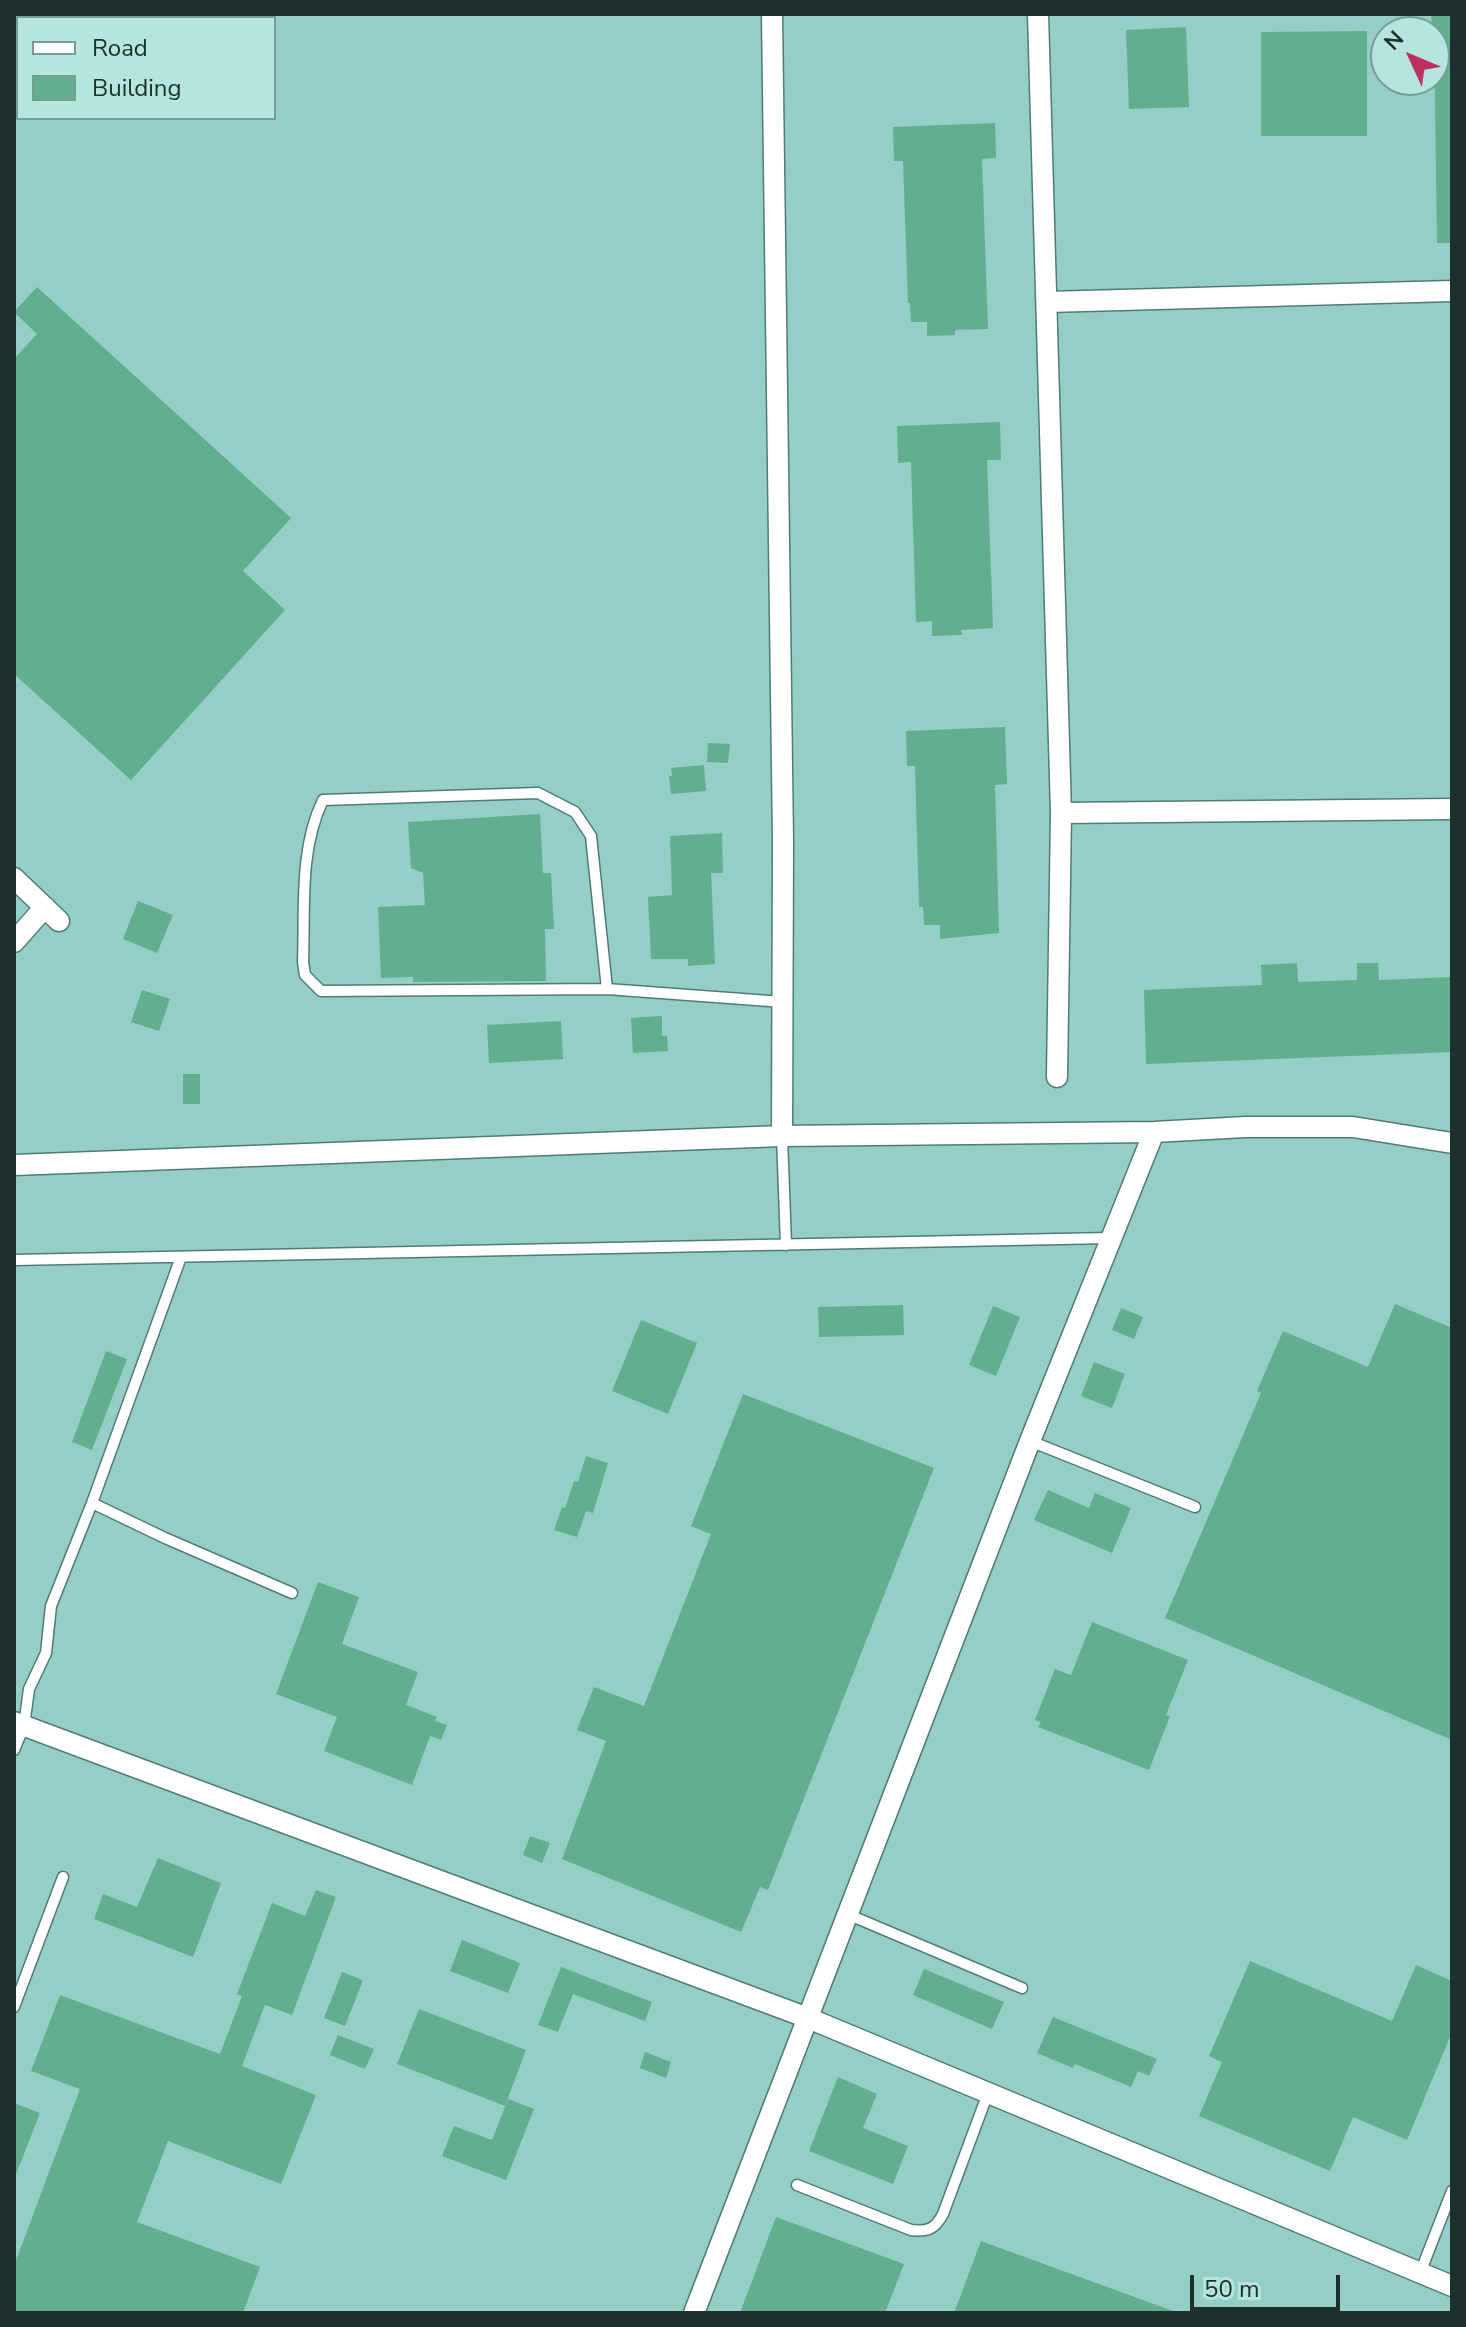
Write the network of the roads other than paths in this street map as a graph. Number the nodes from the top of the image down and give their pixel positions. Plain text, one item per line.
1 (772, 14) edge
2 (1038, 14) edge
3 (1452, 291) edge
4 (1047, 302) junction
5 (1452, 809) edge
6 (1061, 813) junction
7 (14, 878) edge
8 (14, 942) edge
9 (607, 989) junction
10 (783, 1002) junction
11 (1057, 1077) dead end
12 (1154, 1132) junction
13 (782, 1136) junction
14 (1452, 1143) edge
15 (14, 1165) edge
16 (1109, 1238) junction
17 (786, 1245) junction
18 (181, 1257) junction
19 (14, 1260) edge
20 (1030, 1441) junction
21 (92, 1503) junction
22 (1195, 1507) dead end
23 (292, 1593) dead end
24 (19, 1724) edge
25 (14, 1750) edge
26 (63, 1877) dead end
27 (847, 1914) junction
28 (1022, 1988) dead end
29 (14, 2007) edge
30 (808, 2018) junction
31 (988, 2093) junction
32 (797, 2185) dead end
33 (1452, 2191) edge
34 (1420, 2273) junction
35 (1452, 2286) edge
36 (694, 2313) edge

1 - 10 street
2 - 4 street
3 - 4 street
4 - 6 street
5 - 6 street
6 - 11 street
7 - 8 street
9 - 9 lane
9 - 10 lane
10 - 13 street
12 - 13 street
12 - 14 street
12 - 16 street
13 - 15 street
13 - 17 lane
16 - 17 lane
16 - 20 street
17 - 18 lane
18 - 19 lane
18 - 21 lane
20 - 22 lane
20 - 27 street
21 - 23 lane
21 - 24 lane
24 - 25 lane
24 - 30 street
26 - 29 lane
27 - 28 lane
27 - 30 street
30 - 31 street
30 - 36 street
31 - 32 lane
31 - 34 street
33 - 34 lane
34 - 35 street

